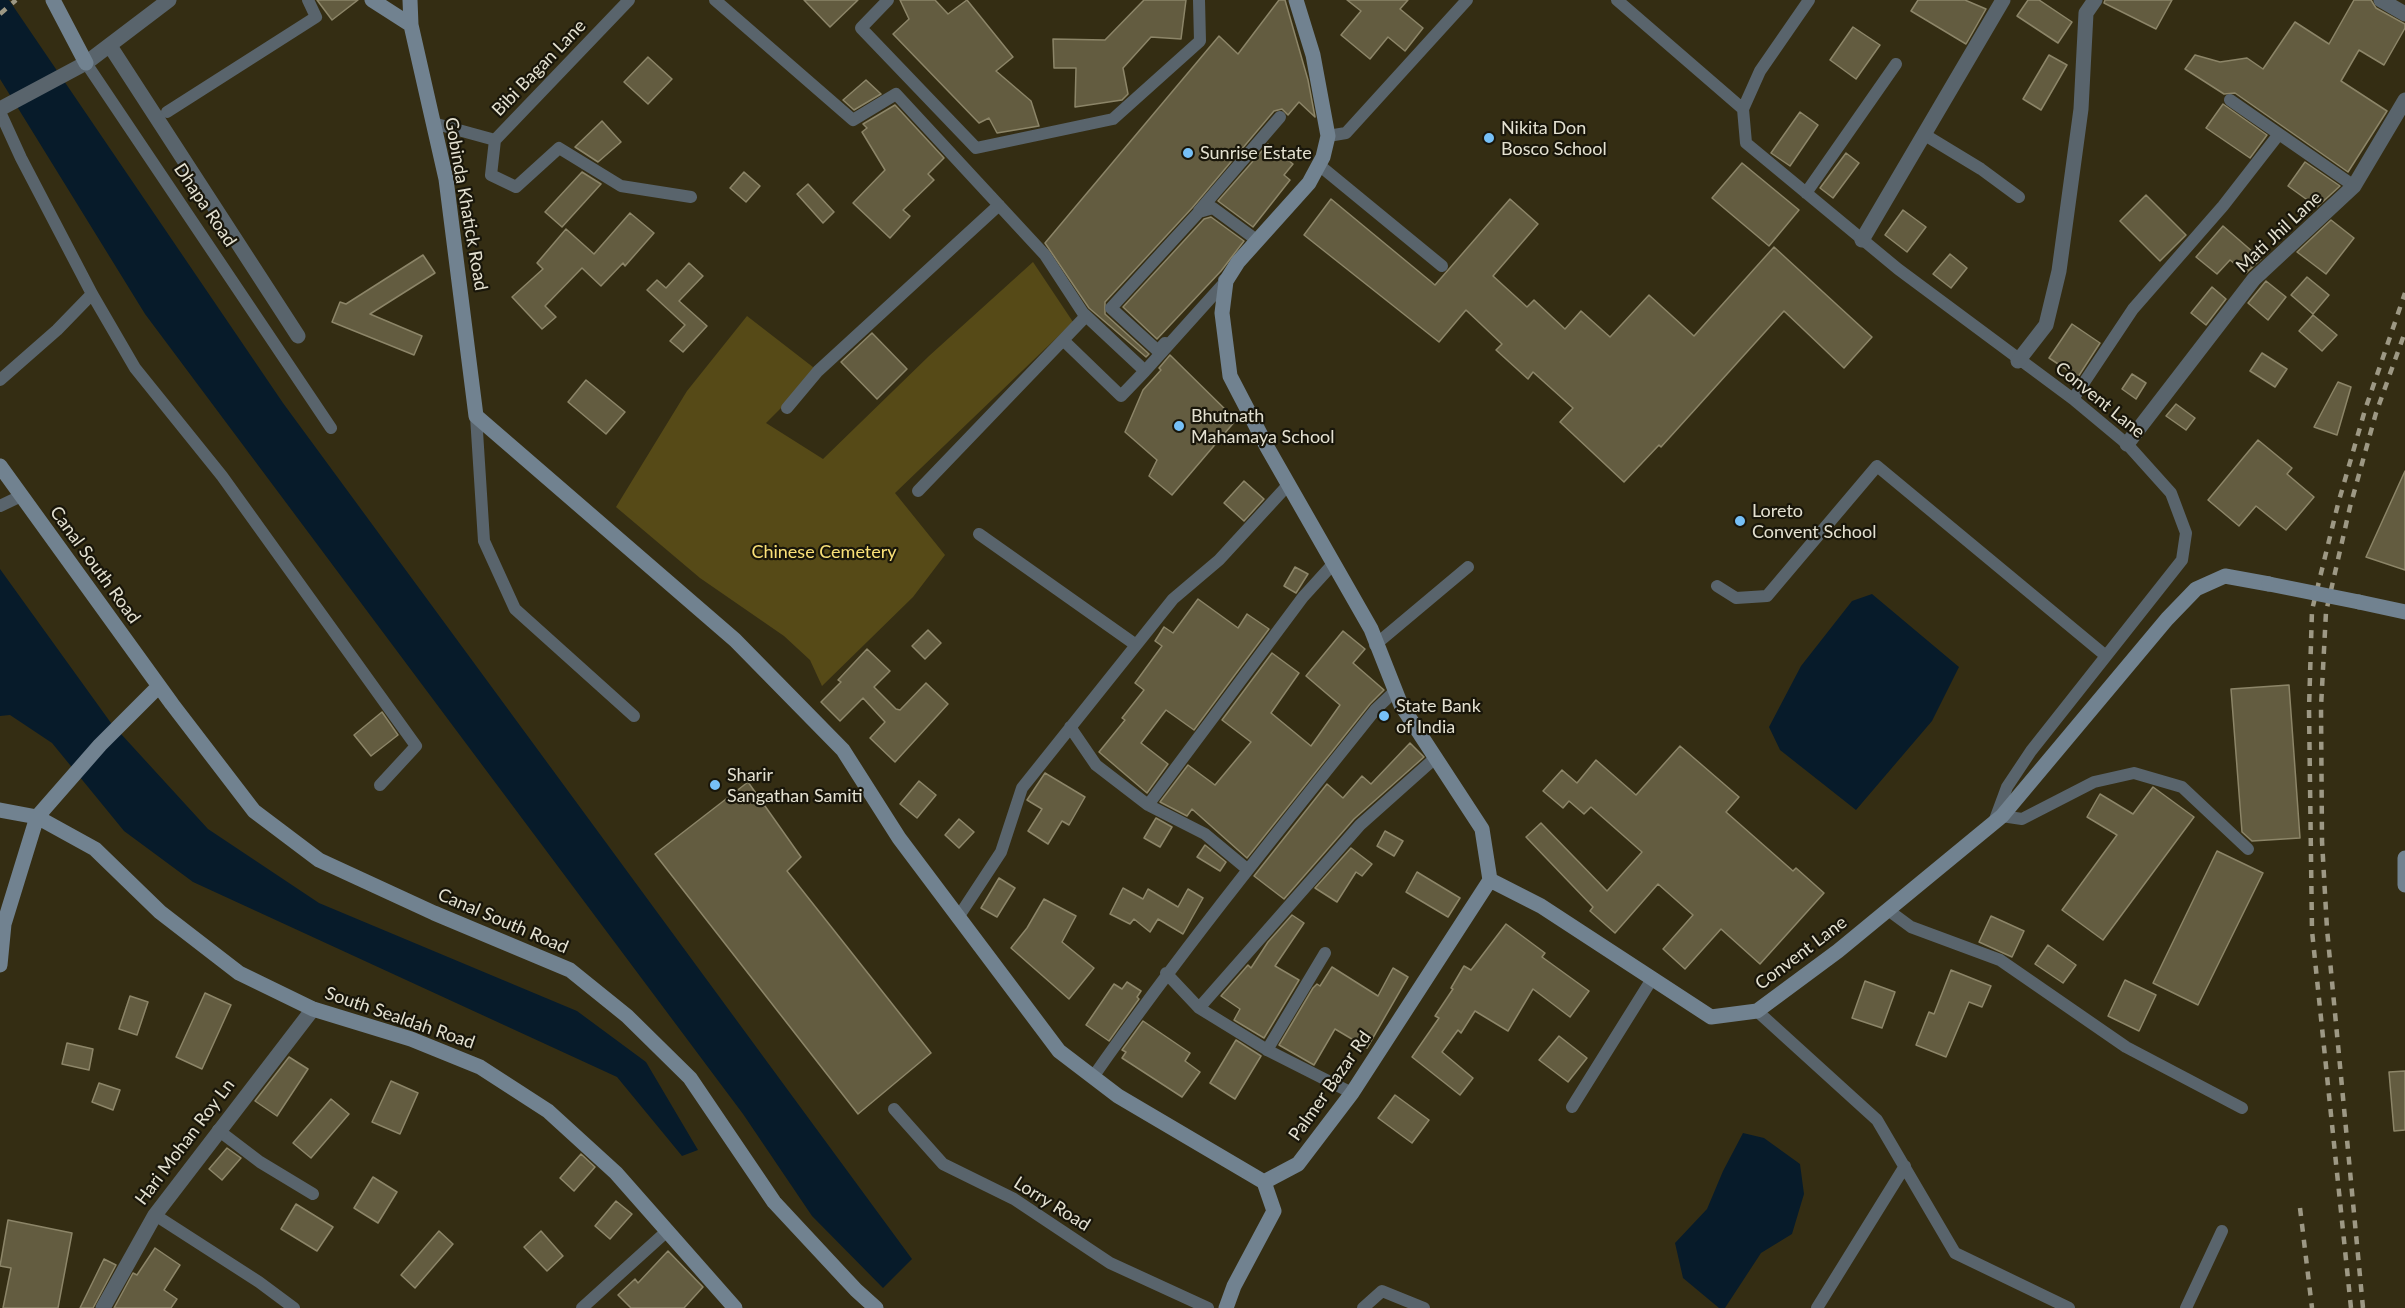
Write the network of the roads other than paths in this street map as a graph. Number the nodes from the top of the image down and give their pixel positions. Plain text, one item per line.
1 (53, 0) edge
2 (169, 0) edge
3 (308, 0) edge
4 (372, 0) edge
5 (410, 0) edge
6 (629, 0) edge
7 (715, 0) edge
8 (888, 0) edge
9 (1199, 0) edge
10 (1296, 0) edge
11 (1467, 0) edge
12 (1617, 0) edge
13 (1809, 0) edge
14 (2003, 0) edge
15 (2095, 0) edge
16 (2381, 0) edge
17 (2405, 14) edge
18 (411, 25) junction
19 (110, 46) junction
20 (86, 63) junction
21 (1896, 64) dead end
22 (2230, 100) dead end
23 (2405, 100) edge
24 (1743, 109) junction
25 (0, 111) edge
26 (167, 112) dead end
27 (1281, 117) dead end
28 (433, 123) junction
29 (2279, 134) junction
30 (1925, 135) junction
31 (1329, 136) junction
32 (495, 140) junction
33 (1319, 165) junction
34 (2354, 186) junction
35 (1806, 193) junction
36 (692, 197) dead end
37 (2019, 197) dead end
38 (999, 206) junction
39 (1199, 212) junction
40 (1256, 239) junction
41 (1862, 240) junction
42 (1442, 266) dead end
43 (1223, 279) junction
44 (92, 294) junction
45 (1086, 316) junction
46 (298, 336) dead end
47 (1063, 340) junction
48 (2018, 361) junction
49 (1145, 371) junction
50 (0, 380) edge
51 (2073, 399) junction
52 (787, 408) dead end
53 (476, 416) junction
54 (331, 428) dead end
55 (2127, 444) junction
56 (0, 466) edge
57 (1288, 485) junction
58 (918, 491) dead end
59 (21, 496) junction
60 (0, 506) edge
61 (979, 534) dead end
62 (1333, 564) junction
63 (1468, 567) dead end
64 (1717, 586) dead end
65 (2405, 612) edge
66 (1137, 645) junction
67 (1375, 645) junction
68 (2106, 656) junction
69 (159, 686) junction
70 (1395, 691) junction
71 (634, 716) dead end
72 (1070, 727) junction
73 (1434, 759) junction
74 (380, 785) dead end
75 (1148, 805) junction
76 (0, 810) edge
77 (37, 817) junction
78 (1997, 819) junction
79 (2248, 849) dead end
80 (2405, 858) edge
81 (1247, 869) junction
82 (1490, 880) junction
83 (2405, 885) edge
84 (1888, 910) junction
85 (959, 916) junction
86 (1325, 953) dead end
87 (0, 965) edge
88 (1166, 973) junction
89 (1652, 979) junction
90 (1199, 1008) junction
91 (313, 1009) junction
92 (1757, 1011) junction
93 (1267, 1050) junction
94 (1093, 1077) junction
95 (1352, 1093) junction
96 (1572, 1107) dead end
97 (2242, 1108) dead end
98 (894, 1109) dead end
99 (218, 1130) junction
100 (1905, 1166) junction
101 (1264, 1182) junction
102 (314, 1194) dead end
103 (155, 1215) junction
104 (2222, 1231) dead end
105 (666, 1232) junction
106 (102, 1308) edge
107 (294, 1308) edge
108 (582, 1308) edge
109 (735, 1308) edge
110 (876, 1308) edge
111 (1208, 1308) edge
112 (1226, 1308) edge
113 (1363, 1308) edge
114 (1424, 1308) edge
115 (1817, 1308) edge
116 (2069, 1308) edge
117 (2186, 1308) edge

1 - 20 street, Dhapa Road
2 - 19 street
3 - 26 lane
4 - 18 street
5 - 18 street, Gobinda Khatick Road
6 - 32 lane, Bibi Bagan Lane
7 - 38 lane
8 - 9 lane
10 - 31 street
11 - 31 lane
12 - 24 lane
13 - 24 lane
14 - 30 street
15 - 48 street
16 - 17 street
18 - 28 street, Gobinda Khatick Road
19 - 20 street
19 - 46 street
20 - 25 street
20 - 54 lane, Dhapa Road
21 - 35 lane
22 - 29 lane
23 - 34 street, Mati Jhil Lane
24 - 35 lane, Convent Lane
25 - 44 lane
27 - 39 lane
28 - 32 lane, Bibi Bagan Lane
28 - 53 street, Gobinda Khatick Road
29 - 34 lane
29 - 51 lane
30 - 37 lane
30 - 41 street
31 - 33 street
32 - 36 lane
33 - 40 street
33 - 42 lane
34 - 55 street, Mati Jhil Lane
35 - 41 lane, Convent Lane
38 - 45 lane
38 - 52 lane
39 - 40 lane
39 - 43 lane
40 - 43 street
41 - 48 lane, Convent Lane
43 - 49 lane
43 - 57 street
44 - 50 lane
44 - 74 lane
45 - 47 lane
45 - 49 lane
47 - 49 lane
47 - 58 lane
48 - 51 lane, Convent Lane
51 - 55 lane, Convent Lane
53 - 71 lane
53 - 85 street
55 - 68 lane, Convent Lane
56 - 59 street, Canal South Road
57 - 62 street
57 - 66 lane
59 - 60 lane
59 - 69 street, Canal South Road
61 - 66 lane
62 - 67 street
62 - 75 lane
63 - 67 lane
64 - 68 lane
65 - 78 street, Convent Lane, bridge
66 - 72 lane
67 - 70 street
68 - 78 lane, Convent Lane
69 - 77 street
69 - 110 street, Canal South Road
70 - 73 street
70 - 81 lane
72 - 75 lane
72 - 85 lane
73 - 82 street
73 - 90 lane
75 - 81 lane
76 - 77 street, South Sealdah Road
77 - 87 street
77 - 91 street, South Sealdah Road
78 - 79 lane
78 - 84 street, Convent Lane
80 - 83 street
81 - 88 lane
82 - 89 street, Convent Lane
82 - 95 street, Palmer Bazar Rd
84 - 92 street, Convent Lane
84 - 97 lane
85 - 94 street
86 - 93 lane
88 - 90 lane
88 - 94 lane
89 - 92 street, Convent Lane
89 - 96 lane
90 - 93 lane
91 - 99 street, Hari Mohan Roy Ln
91 - 105 street, South Sealdah Road
92 - 100 lane
93 - 95 lane
94 - 101 street
95 - 101 street, Palmer Bazar Rd
98 - 111 lane, Lorry Road
99 - 102 lane
99 - 103 street, Hari Mohan Roy Ln
100 - 115 lane
100 - 116 lane
101 - 112 street
103 - 106 street, Hari Mohan Roy Ln
103 - 107 lane
104 - 117 lane
105 - 108 lane
105 - 109 street, South Sealdah Road
113 - 114 lane

